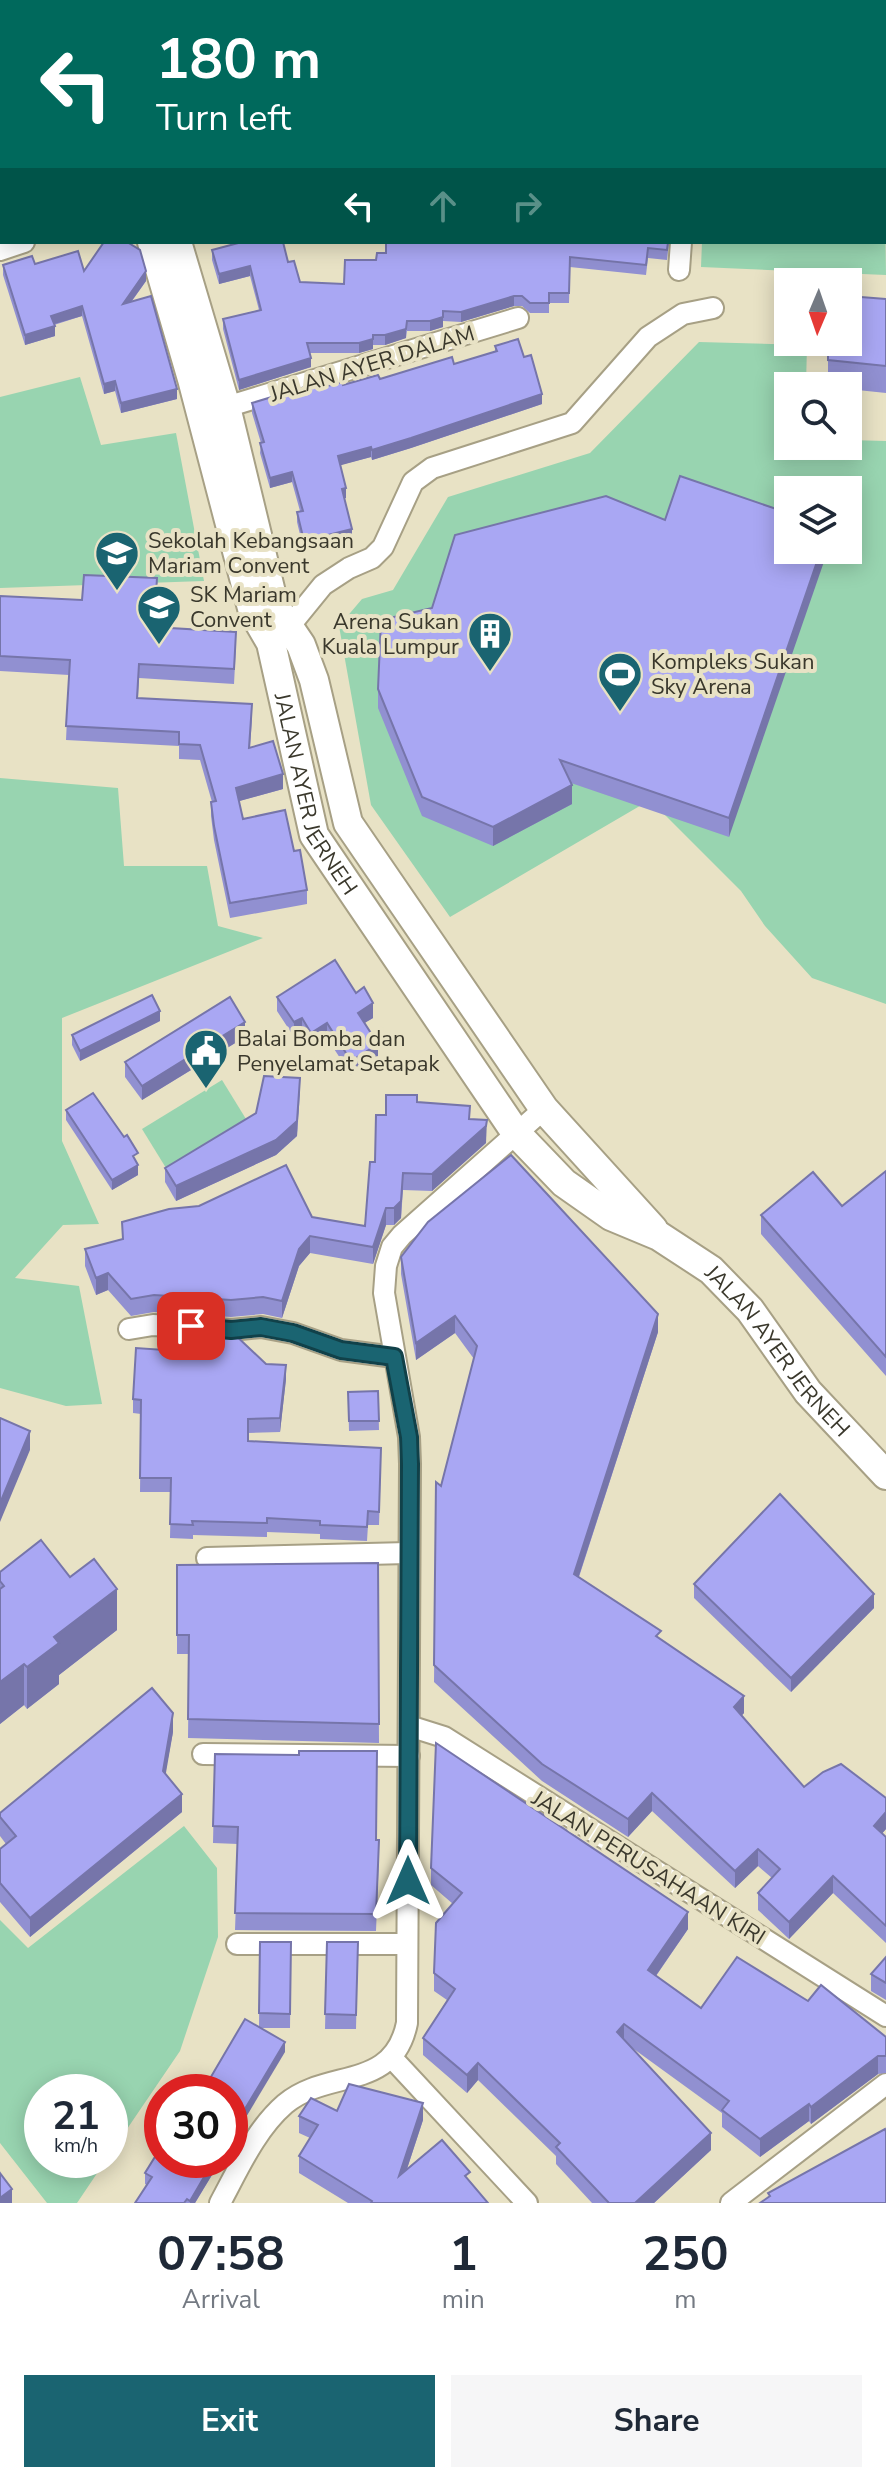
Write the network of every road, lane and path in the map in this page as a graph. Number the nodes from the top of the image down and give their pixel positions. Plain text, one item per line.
1 (153, 244) edge
2 (178, 244) edge
3 (681, 244) edge
4 (679, 270) dead end
5 (713, 308) dead end
6 (518, 318) dead end
7 (226, 407) junction
8 (288, 628) junction
9 (544, 1109) junction
10 (516, 1133) junction
11 (659, 1236) junction
12 (129, 1329) dead end
13 (394, 1357) junction
14 (886, 1475) edge
15 (408, 1553) junction
16 (207, 1558) dead end
17 (409, 1726) junction
18 (203, 1754) dead end
19 (409, 1756) junction
20 (237, 1944) dead end
21 (407, 1944) junction
22 (886, 2016) edge
23 (392, 2058) junction
24 (886, 2084) edge
25 (220, 2203) edge
26 (527, 2203) edge
27 (731, 2203) edge

1 - 10 main road, JALAN AYER JERNEH
2 - 7 main road, JALAN AYER JERNEH
3 - 4 street
5 - 8 street
6 - 7 street, JALAN AYER DALAM
7 - 8 main road, JALAN AYER JERNEH
8 - 9 main road, JALAN AYER JERNEH
9 - 10 street
9 - 11 main road, JALAN AYER JERNEH
10 - 11 main road, JALAN AYER JERNEH
10 - 13 street
11 - 14 main road, JALAN AYER JERNEH
12 - 13 street
13 - 15 street
15 - 16 street
15 - 17 street
17 - 19 street
17 - 22 street, JALAN PERUSAHAAN KIRI
18 - 19 street
19 - 21 street
20 - 21 street
21 - 23 street
23 - 25 street
23 - 26 street
24 - 27 street

